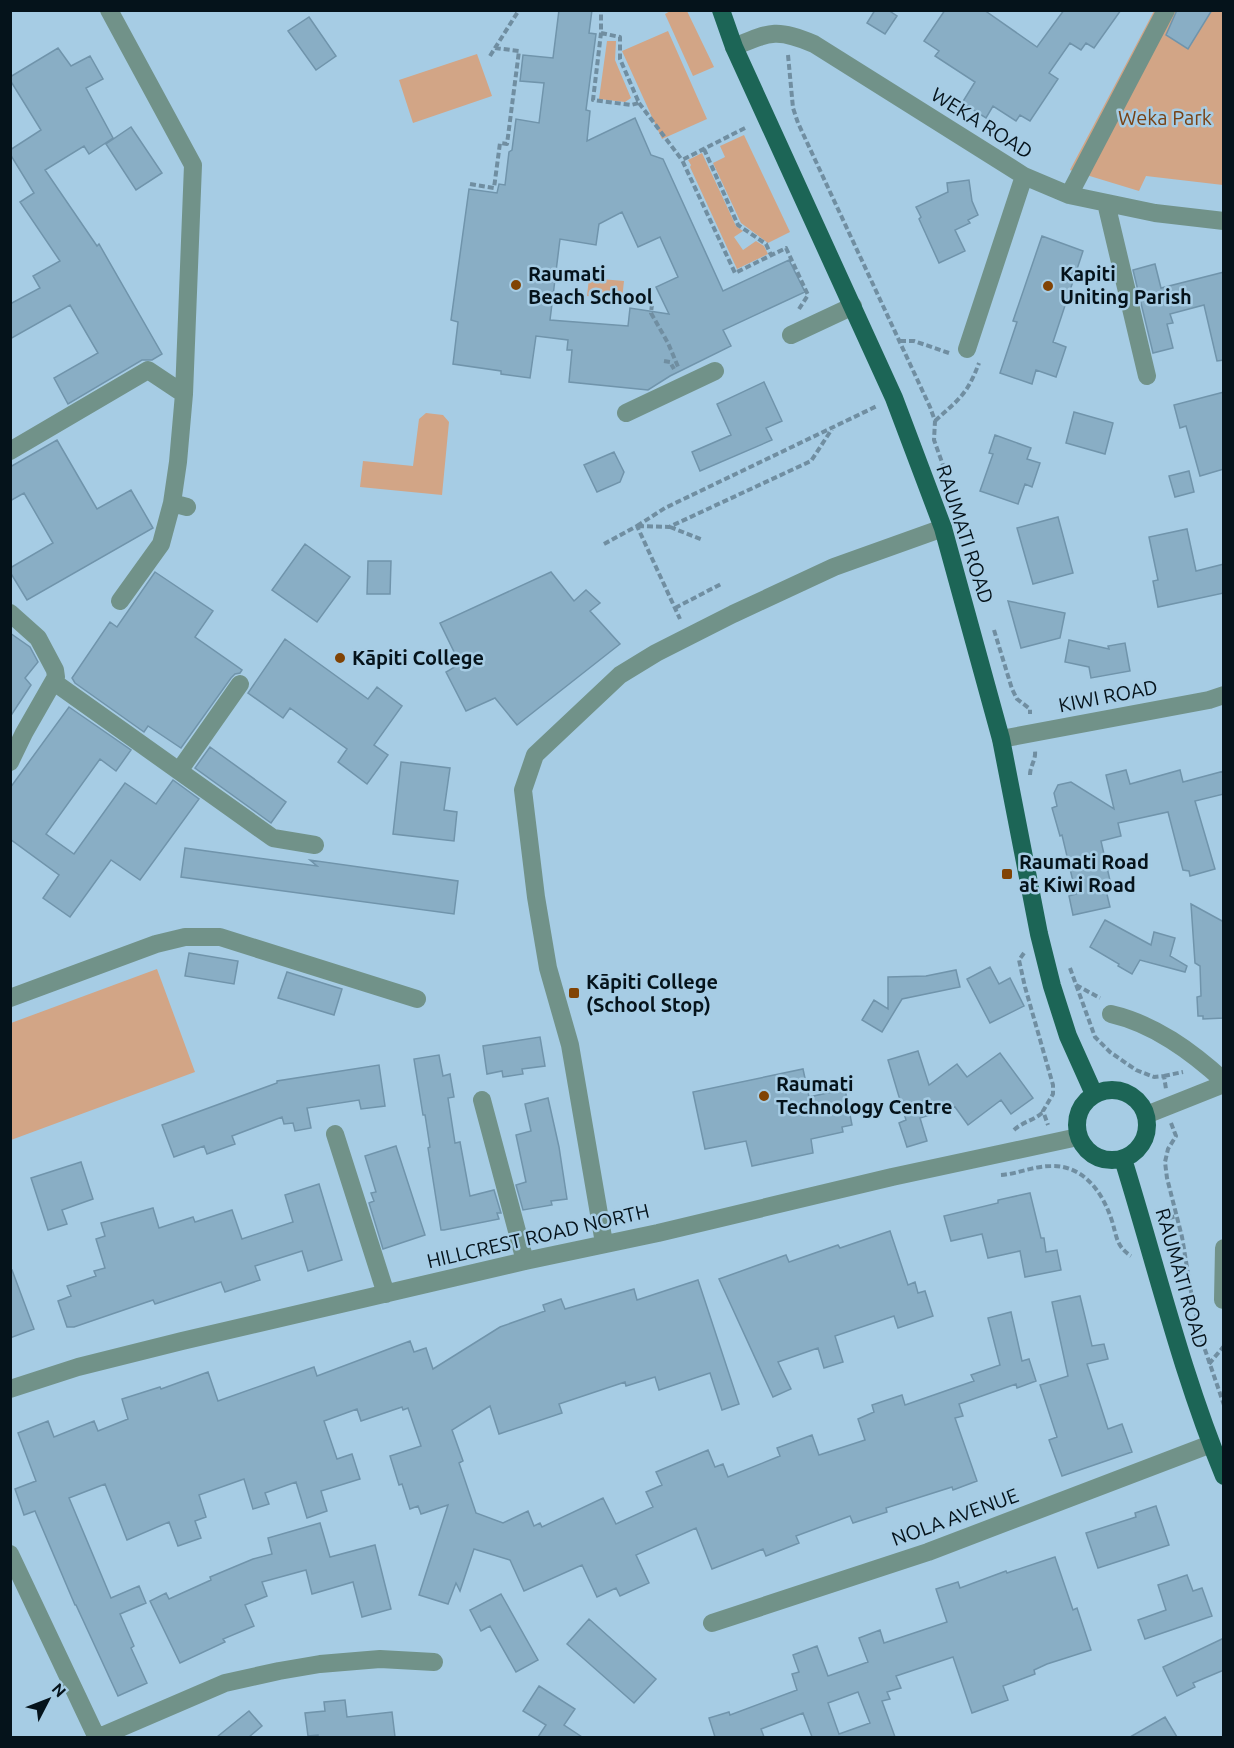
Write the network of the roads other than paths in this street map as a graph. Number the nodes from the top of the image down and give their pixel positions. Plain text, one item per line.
1 (109, 10) edge
2 (721, 10) edge
3 (1166, 10) edge
4 (734, 47) junction
5 (1024, 176) junction
6 (1069, 195) junction
7 (1106, 203) junction
8 (1224, 221) edge
9 (853, 306) junction
10 (790, 335) road end
11 (968, 356) road end
12 (715, 371) dead end
13 (1147, 376) dead end
14 (184, 394) junction
15 (626, 413) dead end
16 (10, 451) edge
17 (943, 528) junction
18 (120, 601) dead end
19 (10, 613) edge
20 (54, 682) junction
21 (240, 684) dead end
22 (1224, 695) edge
23 (1001, 739) junction
24 (10, 762) edge
25 (179, 771) junction
26 (315, 845) dead end
27 (10, 998) edge
28 (417, 999) dead end
29 (1107, 1007) road end
30 (1224, 1082) edge
31 (1094, 1094) junction
32 (482, 1100) dead end
33 (1146, 1115) junction
34 (335, 1134) dead end
35 (1078, 1137) junction
36 (1123, 1159) junction
37 (604, 1243) junction
38 (1224, 1248) edge
39 (525, 1261) junction
40 (386, 1294) junction
41 (1223, 1300) edge
42 (10, 1389) edge
43 (1211, 1444) junction
44 (1224, 1476) edge
45 (10, 1554) edge
46 (712, 1623) dead end
47 (434, 1662) dead end
48 (97, 1737) edge

1 - 14 street
2 - 4 main road, RAUMATI ROAD
3 - 6 street
4 - 5 street, WEKA ROAD
4 - 9 main road, RAUMATI ROAD
5 - 6 street, WEKA ROAD
5 - 11 street
6 - 7 street, WEKA ROAD
7 - 8 street, WEKA ROAD
7 - 13 street
9 - 10 street
9 - 17 main road, RAUMATI ROAD
12 - 15 street
14 - 16 street
14 - 18 street
17 - 23 main road, RAUMATI ROAD
17 - 37 street
19 - 20 street
20 - 24 street
20 - 25 street
21 - 25 street
22 - 23 street, KIWI ROAD
23 - 31 main road, RAUMATI ROAD
25 - 26 street
27 - 28 street
29 - 30 street
30 - 33 street
31 - 33 main road
31 - 35 main road
32 - 39 street
33 - 36 main road
34 - 40 street
35 - 36 main road
35 - 37 street, HILLCREST ROAD NORTH
36 - 43 main road, RAUMATI ROAD
37 - 39 street, HILLCREST ROAD NORTH
38 - 41 street, RAUMATI ROAD
39 - 40 street, HILLCREST ROAD NORTH
40 - 42 street, HILLCREST ROAD NORTH
43 - 44 main road, RAUMATI ROAD
43 - 46 street, NOLA AVENUE
45 - 48 street
47 - 48 street

